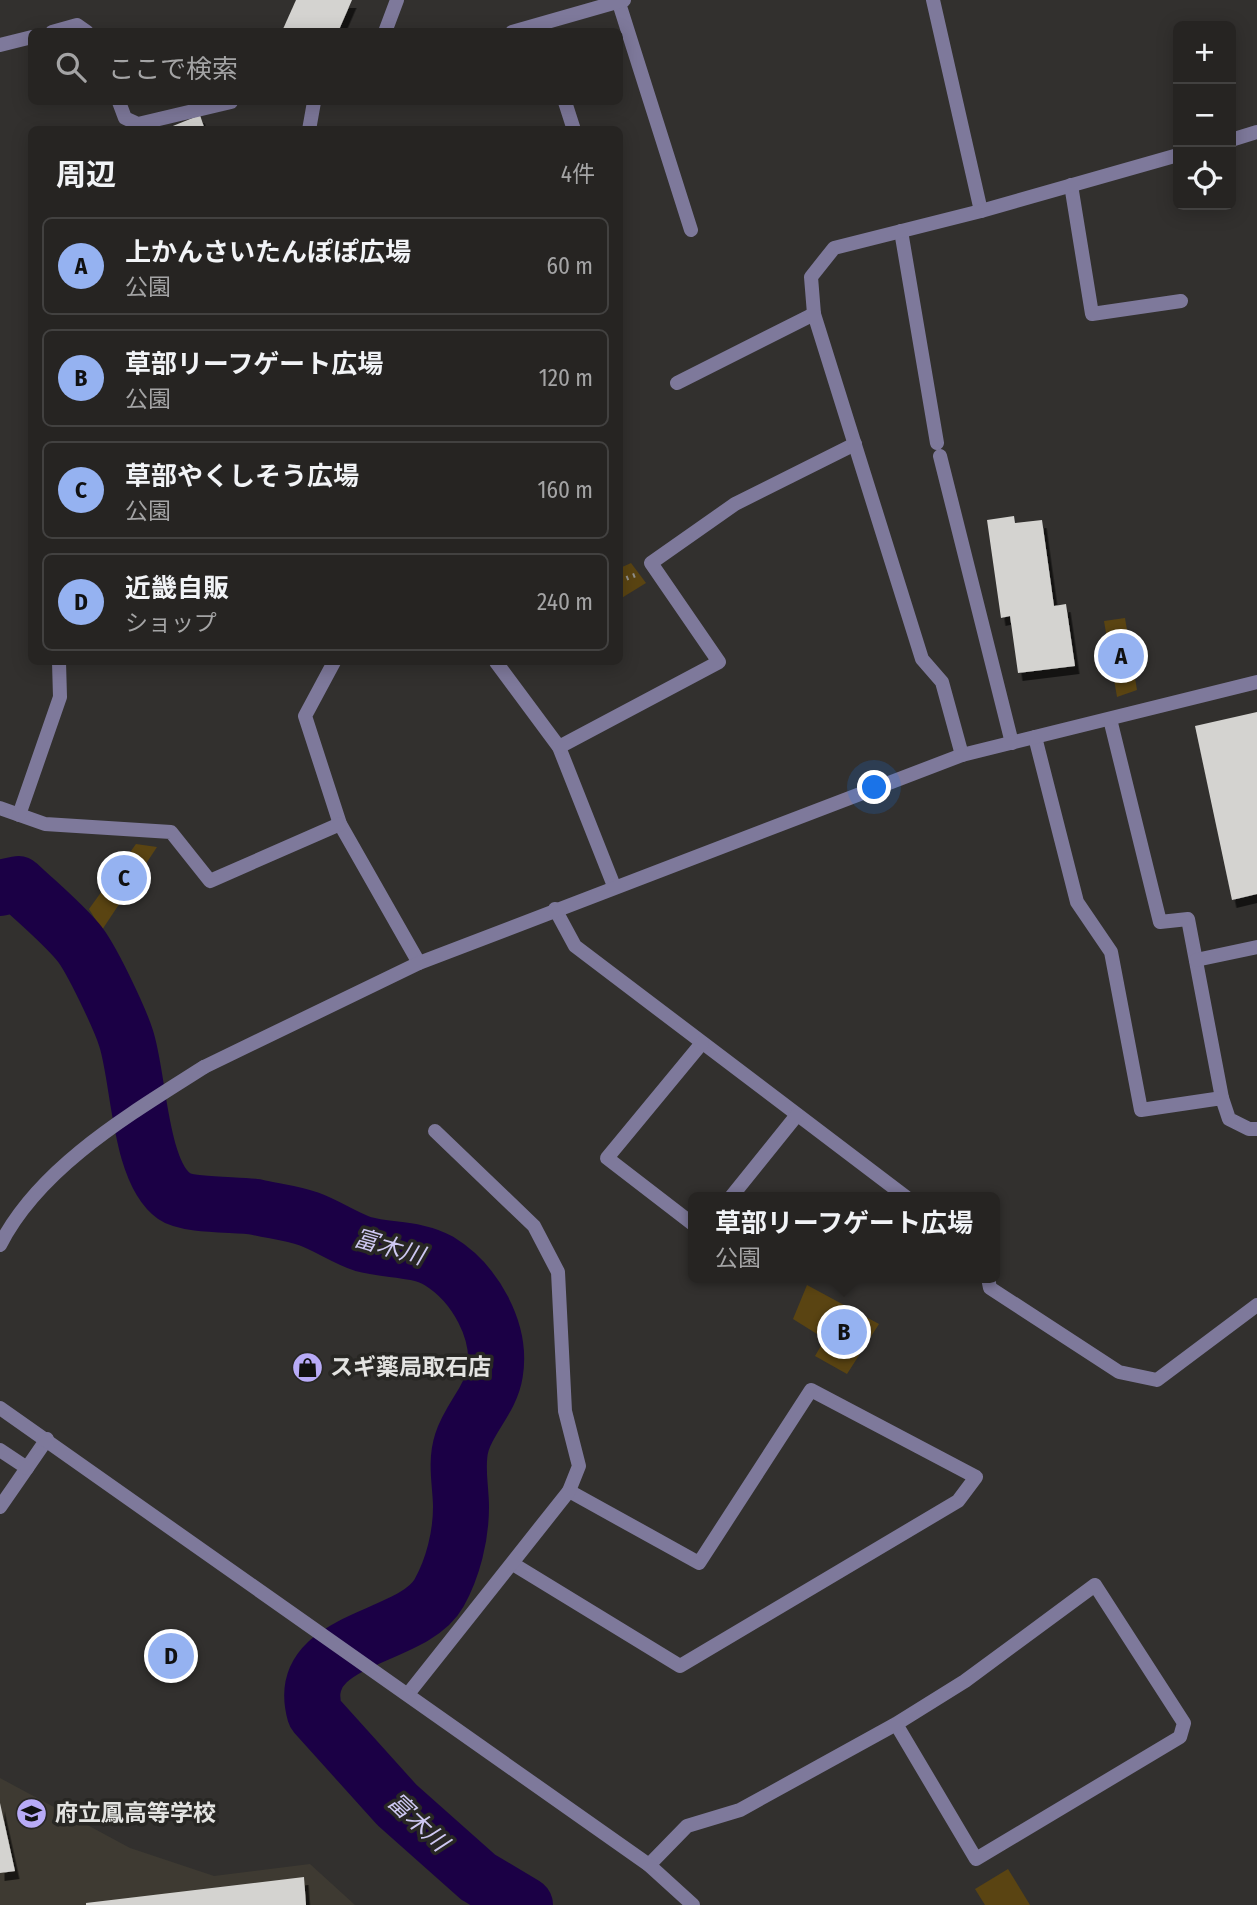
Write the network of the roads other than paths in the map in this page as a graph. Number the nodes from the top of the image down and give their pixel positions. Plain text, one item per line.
1 (397, 0) edge
2 (933, 0) edge
3 (621, 1) edge
4 (386, 28) edge
5 (542, 28) edge
6 (28, 38) edge
7 (0, 45) edge
8 (120, 105) edge
9 (218, 105) edge
10 (313, 105) edge
11 (566, 105) edge
12 (310, 126) edge
13 (573, 126) edge
14 (1257, 132) edge
15 (1236, 138) edge
16 (1173, 156) edge
17 (1071, 185) junction
18 (982, 211) junction
19 (691, 230) dead end
20 (901, 231) junction
21 (1181, 301) dead end
22 (814, 314) junction
23 (677, 383) dead end
24 (855, 444) junction
25 (59, 665) edge
26 (332, 665) edge
27 (498, 665) edge
28 (1257, 682) edge
29 (1110, 719) junction
30 (1035, 737) junction
31 (1012, 743) junction
32 (559, 747) junction
33 (962, 755) junction
34 (0, 808) edge
35 (19, 815) junction
36 (340, 824) junction
37 (614, 886) junction
38 (555, 909) junction
39 (1257, 947) edge
40 (1196, 960) junction
41 (419, 962) junction
42 (702, 1043) junction
43 (1223, 1098) junction
44 (797, 1115) junction
45 (1257, 1129) edge
46 (435, 1131) dead end
47 (735, 1192) edge
48 (899, 1192) edge
49 (688, 1220) edge
50 (2, 1236) edge
51 (990, 1283) edge
52 (1257, 1305) edge
53 (0, 1408) edge
54 (47, 1439) junction
55 (0, 1450) edge
56 (27, 1468) junction
57 (569, 1491) junction
58 (0, 1507) edge
59 (513, 1564) junction
60 (408, 1693) junction
61 (896, 1724) junction
62 (649, 1865) junction
63 (693, 1905) edge

1 - 4 street
2 - 18 street
3 - 5 street
3 - 19 street
6 - 7 street
8 - 9 street
10 - 12 street
11 - 13 street
14 - 15 street
16 - 17 street
17 - 18 street
17 - 21 street
18 - 20 street
20 - 22 street
20 - 31 street
22 - 23 street
22 - 24 street
24 - 32 street
24 - 33 street
25 - 35 street
26 - 36 street
27 - 32 street
28 - 29 street
29 - 30 street
29 - 40 street
30 - 31 street
30 - 43 street
31 - 33 street
32 - 37 street
33 - 37 street
34 - 35 street
35 - 36 street
36 - 41 street
37 - 38 street
38 - 41 street
38 - 42 street
39 - 40 street
40 - 43 street
41 - 50 street
42 - 44 street
42 - 49 street
43 - 45 street
44 - 47 street
44 - 48 street
46 - 57 street
51 - 52 street
53 - 54 street
54 - 56 street
54 - 60 street
55 - 56 street
56 - 58 street
57 - 59 street
57 - 59 street
59 - 60 street
60 - 62 street
61 - 61 street
61 - 62 street
62 - 63 street

